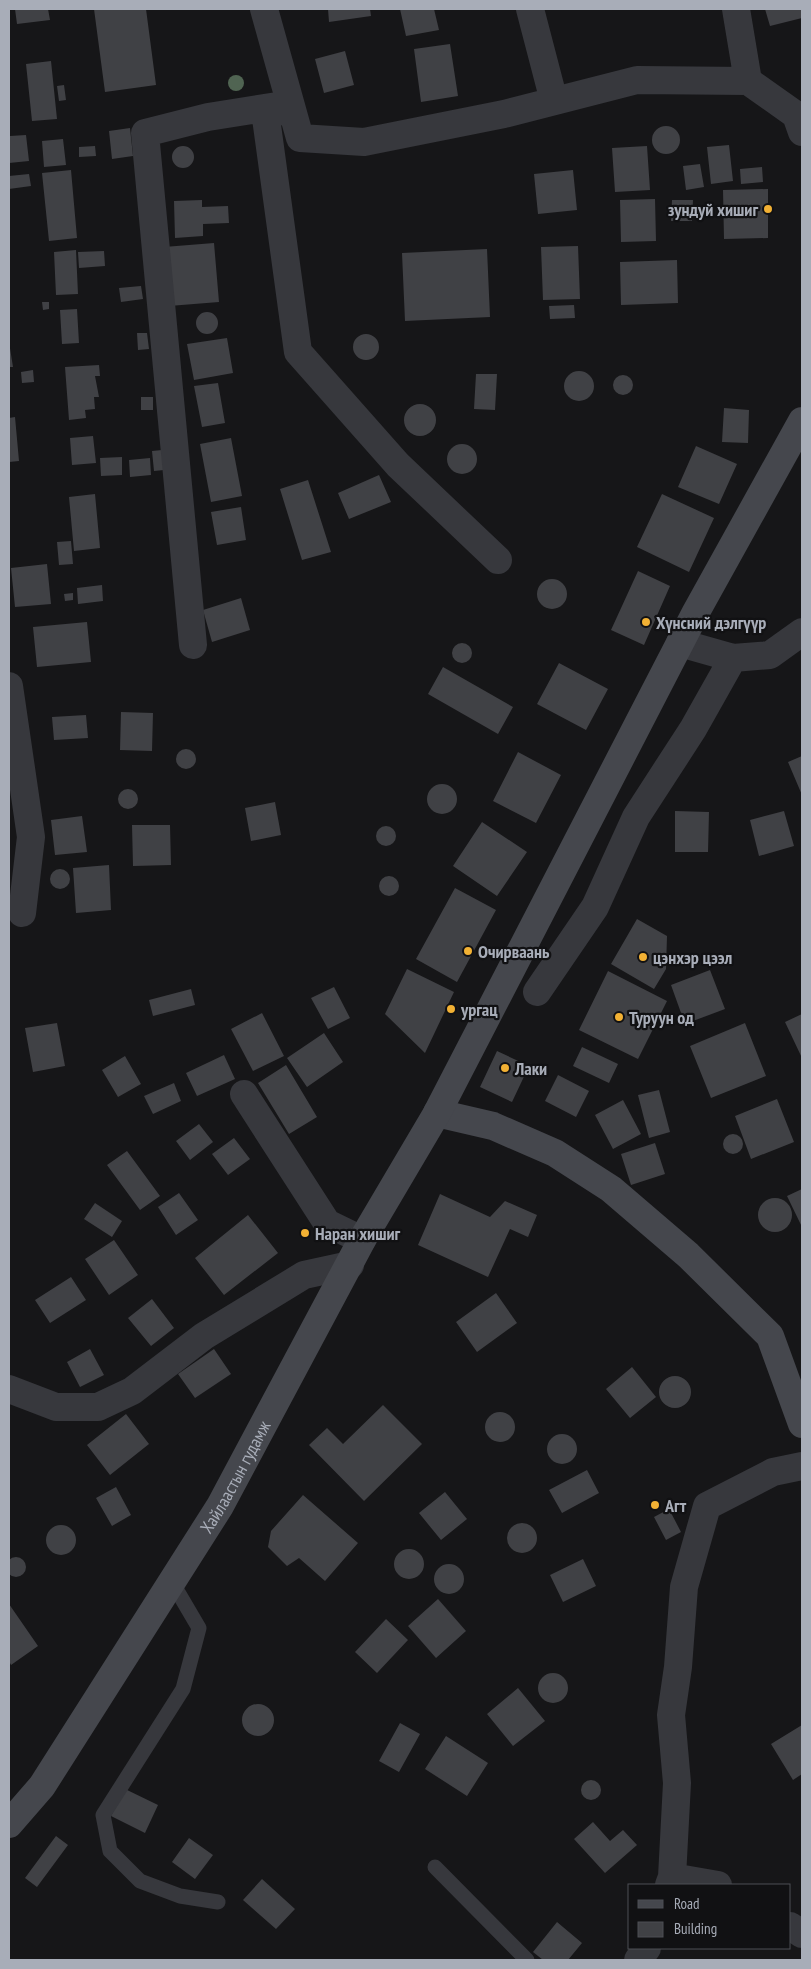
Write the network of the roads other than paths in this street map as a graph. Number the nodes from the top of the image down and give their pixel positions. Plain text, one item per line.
1 (264, 9) edge
2 (530, 9) edge
3 (736, 9) edge
4 (748, 81) junction
5 (554, 101) junction
6 (290, 104) junction
7 (802, 132) edge
8 (802, 421) edge
9 (498, 560) dead end
10 (802, 632) edge
11 (680, 643) junction
12 (193, 645) dead end
13 (733, 658) junction
14 (9, 686) edge
15 (22, 913) dead end
16 (537, 992) dead end
17 (244, 1094) dead end
18 (437, 1113) junction
19 (362, 1240) junction
20 (350, 1265) junction
21 (9, 1389) edge
22 (802, 1424) edge
23 (802, 1466) edge
24 (172, 1582) junction
25 (9, 1824) edge
26 (435, 1867) dead end
27 (671, 1881) edge
28 (706, 1884) edge
29 (218, 1902) dead end
30 (791, 1927) edge
31 (802, 1934) edge
32 (647, 1949) edge
33 (527, 1960) edge
34 (638, 1960) edge

1 - 6 street
2 - 5 street
3 - 4 street
4 - 5 street
4 - 7 street
5 - 6 street
6 - 9 street
6 - 12 street
8 - 11 main road, Хайлаастын гудамж
10 - 13 street
11 - 13 street
11 - 18 main road, Хайлаастын гудамж
13 - 16 street
14 - 15 street
17 - 19 street
18 - 19 main road, Хайлаастын гудамж
18 - 22 main road
19 - 20 main road, Хайлаастын гудамж
20 - 21 street
20 - 24 main road, Хайлаастын гудамж
23 - 27 street
24 - 25 main road, Хайлаастын гудамж
24 - 29 lane
26 - 33 lane
27 - 28 street
30 - 31 street
32 - 34 street

